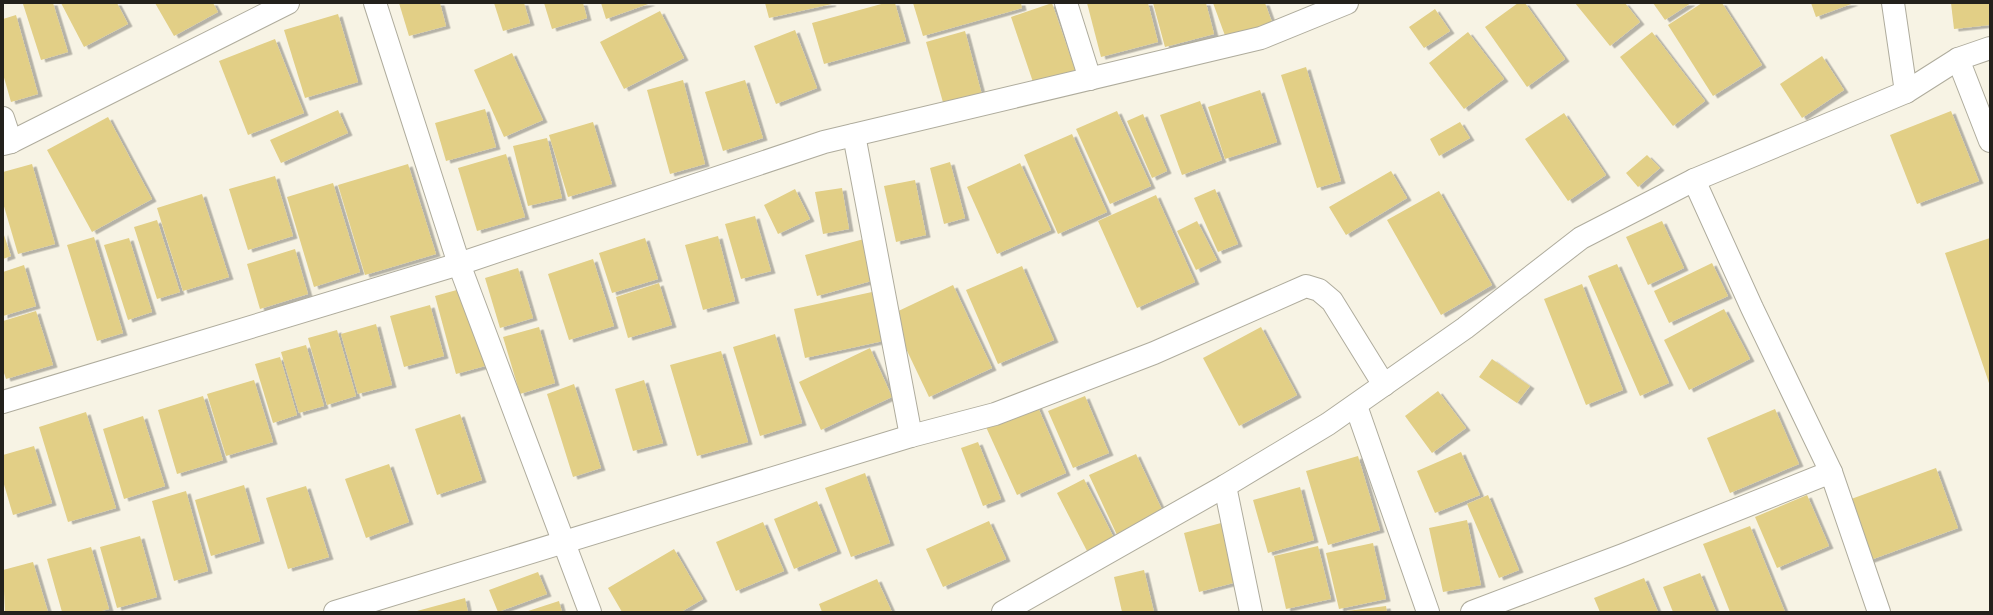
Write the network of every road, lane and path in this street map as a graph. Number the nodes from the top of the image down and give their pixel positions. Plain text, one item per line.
1 (288, 3) edge
2 (375, 3) edge
3 (1066, 3) edge
4 (1347, 3) edge
5 (1893, 3) edge
6 (1990, 48) edge
7 (1958, 59) junction
8 (1090, 78) junction
9 (1906, 92) junction
10 (3, 118) edge
11 (854, 135) junction
12 (1990, 141) edge
13 (7, 143) edge
14 (1694, 180) junction
15 (459, 264) junction
16 (1384, 385) junction
17 (3, 402) edge
18 (1356, 406) junction
19 (911, 436) junction
20 (1831, 472) junction
21 (1225, 486) junction
22 (565, 542) junction
23 (1023, 606) edge
24 (335, 612) edge
25 (590, 612) edge
26 (1003, 612) edge
27 (1250, 612) edge
28 (1428, 612) edge
29 (1472, 612) edge
30 (1879, 612) edge

1 - 13 street
2 - 15 street
3 - 8 street
4 - 8 street
5 - 9 street
6 - 7 street
7 - 9 street
7 - 12 street
8 - 11 street
9 - 14 street
10 - 13 street
11 - 15 street
11 - 19 street
14 - 16 street
14 - 20 street
15 - 17 street
15 - 22 street
16 - 18 street
16 - 19 street
18 - 21 street
18 - 28 street
19 - 22 street
20 - 29 street
20 - 30 street
21 - 23 street
21 - 27 street
22 - 24 street
22 - 25 street
23 - 26 street

